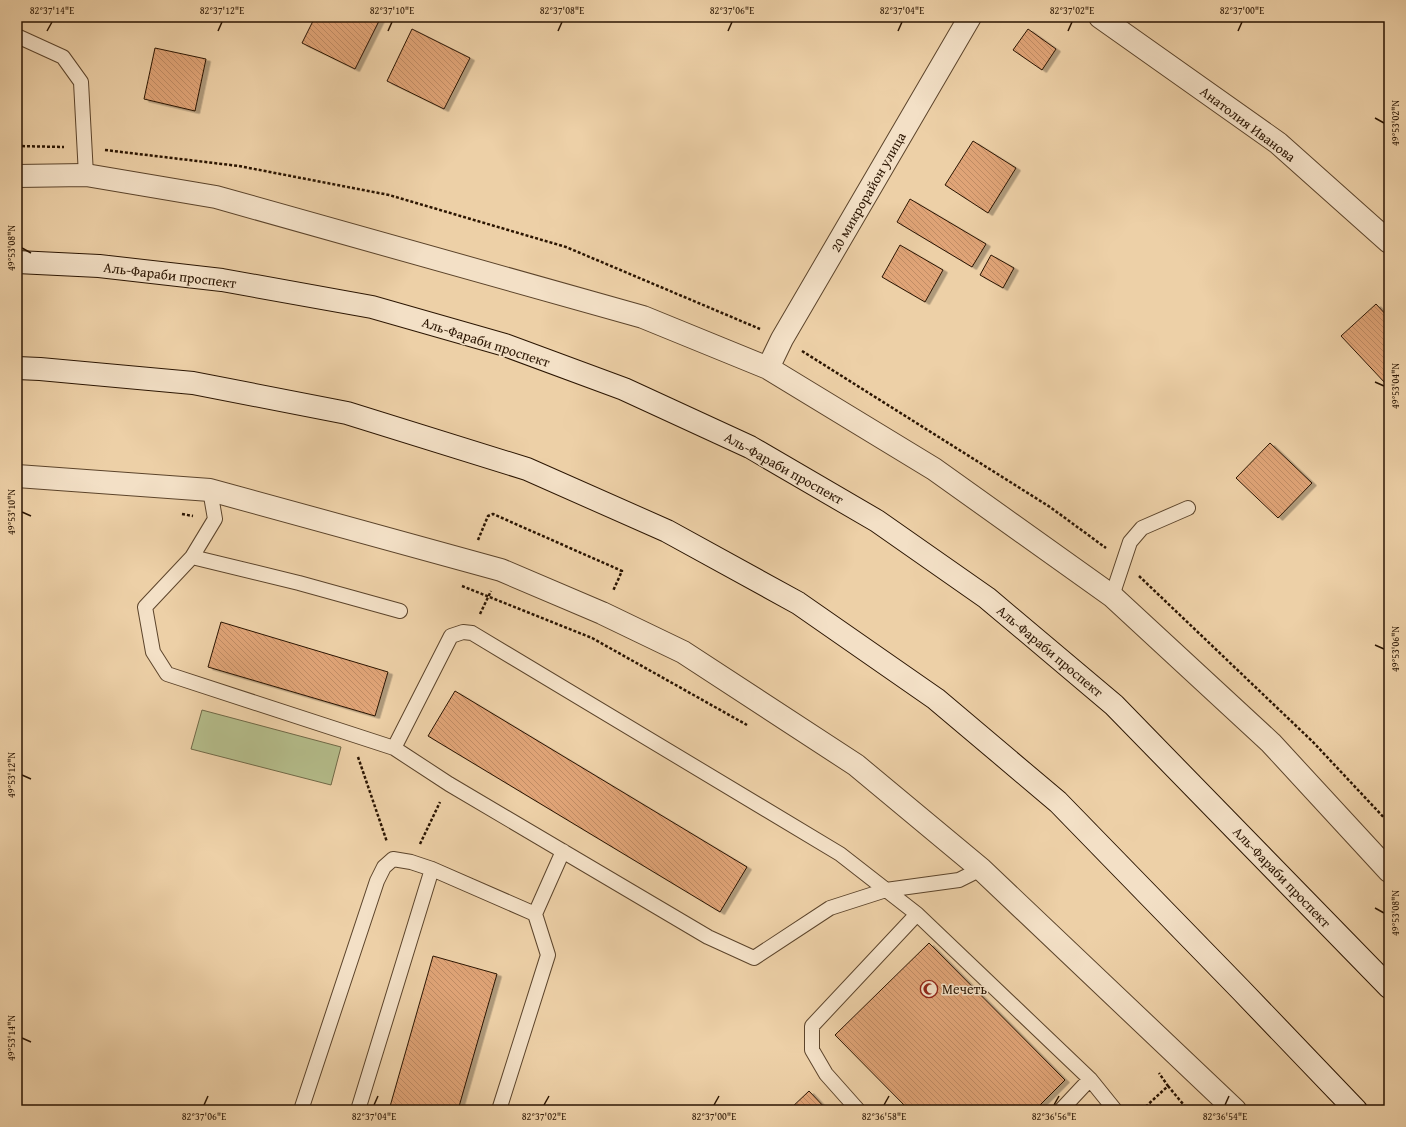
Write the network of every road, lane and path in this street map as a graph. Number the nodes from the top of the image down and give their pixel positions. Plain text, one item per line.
1 (970, 17) edge
2 (1100, 17) edge
3 (17, 36) edge
4 (86, 175) junction
5 (17, 176) edge
6 (1389, 242) edge
7 (17, 262) edge
8 (17, 368) edge
9 (768, 368) junction
10 (17, 476) edge
11 (210, 490) junction
12 (1188, 508) dead end
13 (192, 557) junction
14 (468, 562) junction
15 (501, 570) junction
16 (1112, 596) junction
17 (400, 611) dead end
18 (602, 613) junction
19 (472, 633) junction
20 (349, 734) junction
21 (394, 748) junction
22 (449, 784) junction
23 (563, 851) junction
24 (393, 859) junction
25 (411, 862) junction
26 (432, 869) junction
27 (981, 869) junction
28 (1389, 871) edge
29 (886, 890) junction
30 (535, 914) junction
31 (916, 914) junction
32 (1389, 988) edge
33 (1090, 1079) junction
34 (1168, 1086) dead end
35 (301, 1110) edge
36 (358, 1110) edge
37 (500, 1110) edge
38 (858, 1110) edge
39 (1061, 1110) edge
40 (1115, 1110) edge
41 (1188, 1110) edge
42 (1235, 1110) edge
43 (1356, 1110) edge

1 - 9 street, 20 микрорайон улица
2 - 6 street, Анатолия Иванова
3 - 4 lane
4 - 5 street
4 - 9 street
7 - 32 street, Аль-Фараби проспект
8 - 43 street
9 - 16 street
10 - 11 street
11 - 13 lane
11 - 14 street
12 - 16 lane
13 - 17 lane
13 - 20 lane
14 - 15 street
14 - 18 path
15 - 18 street
15 - 19 path
16 - 28 street
18 - 27 street
19 - 21 lane
19 - 29 lane
20 - 21 lane
20 - 24 path
21 - 22 lane
22 - 23 lane
22 - 25 path
23 - 29 lane
23 - 30 lane
24 - 25 lane
24 - 35 lane
25 - 26 lane
26 - 30 lane
26 - 36 lane
27 - 29 lane
27 - 42 street
29 - 31 lane
30 - 37 lane
31 - 33 lane
31 - 38 lane
33 - 39 lane
33 - 40 lane
34 - 41 path

